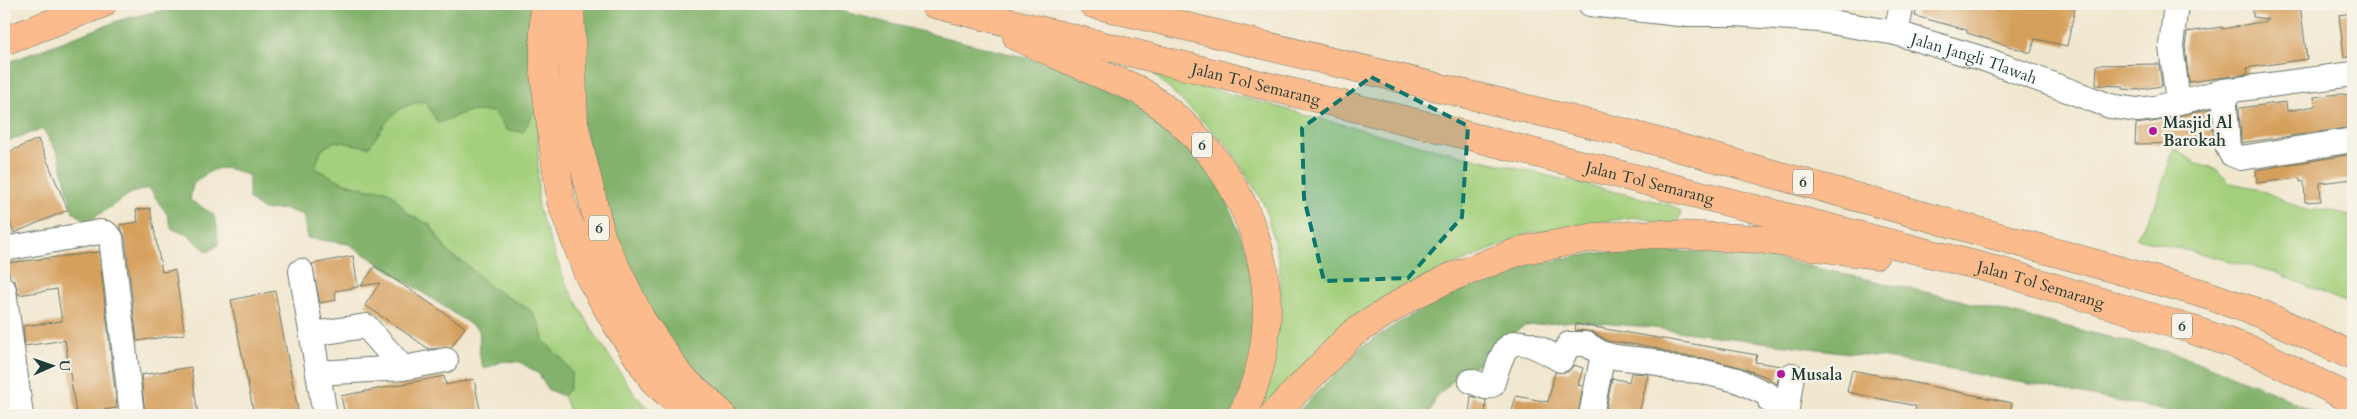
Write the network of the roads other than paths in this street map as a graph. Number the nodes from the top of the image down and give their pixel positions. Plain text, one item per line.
1 (102, 4) edge
2 (544, 4) edge
3 (570, 4) edge
4 (1093, 4) edge
5 (1136, 4) edge
6 (1593, 4) edge
7 (1902, 4) edge
8 (2176, 4) edge
9 (942, 5) edge
10 (1896, 33) junction
11 (1243, 41) junction
12 (4, 42) edge
13 (2353, 74) edge
14 (2224, 91) junction
15 (2178, 102) junction
16 (2353, 140) edge
17 (4, 249) edge
18 (302, 271) dead end
19 (2003, 272) junction
20 (4, 290) edge
21 (312, 334) junction
22 (1603, 354) junction
23 (2353, 356) edge
24 (446, 360) dead end
25 (403, 368) junction
26 (318, 373) junction
27 (1792, 375) dead end
28 (1471, 382) dead end
29 (2353, 400) edge
30 (1786, 411) edge
31 (21, 415) edge
32 (132, 415) edge
33 (325, 415) edge
34 (691, 415) edge
35 (723, 415) edge
36 (1242, 415) edge
37 (1273, 415) edge
38 (1591, 415) edge

1 - 12 highway
2 - 34 highway, 6
3 - 35 highway, 6
4 - 11 highway, 6
5 - 11 highway, 6
6 - 10 street, Jalan Jangli Tlawah
7 - 10 street
8 - 15 street
9 - 19 highway, Jalan Tol Semarang / 6
9 - 36 highway, 6
10 - 15 street, Jalan Jangli Tlawah
11 - 23 highway, 6
13 - 14 street, Jalan Jangli Tlawah
14 - 15 street, Jalan Jangli Tlawah
14 - 16 street
17 - 32 street
18 - 21 street
19 - 29 highway, Jalan Tol Semarang / 6
19 - 37 highway, 6
20 - 31 street
21 - 25 street
21 - 26 street
22 - 28 street
22 - 30 street
22 - 38 street
24 - 25 street
25 - 26 street
26 - 33 street
27 - 30 street

